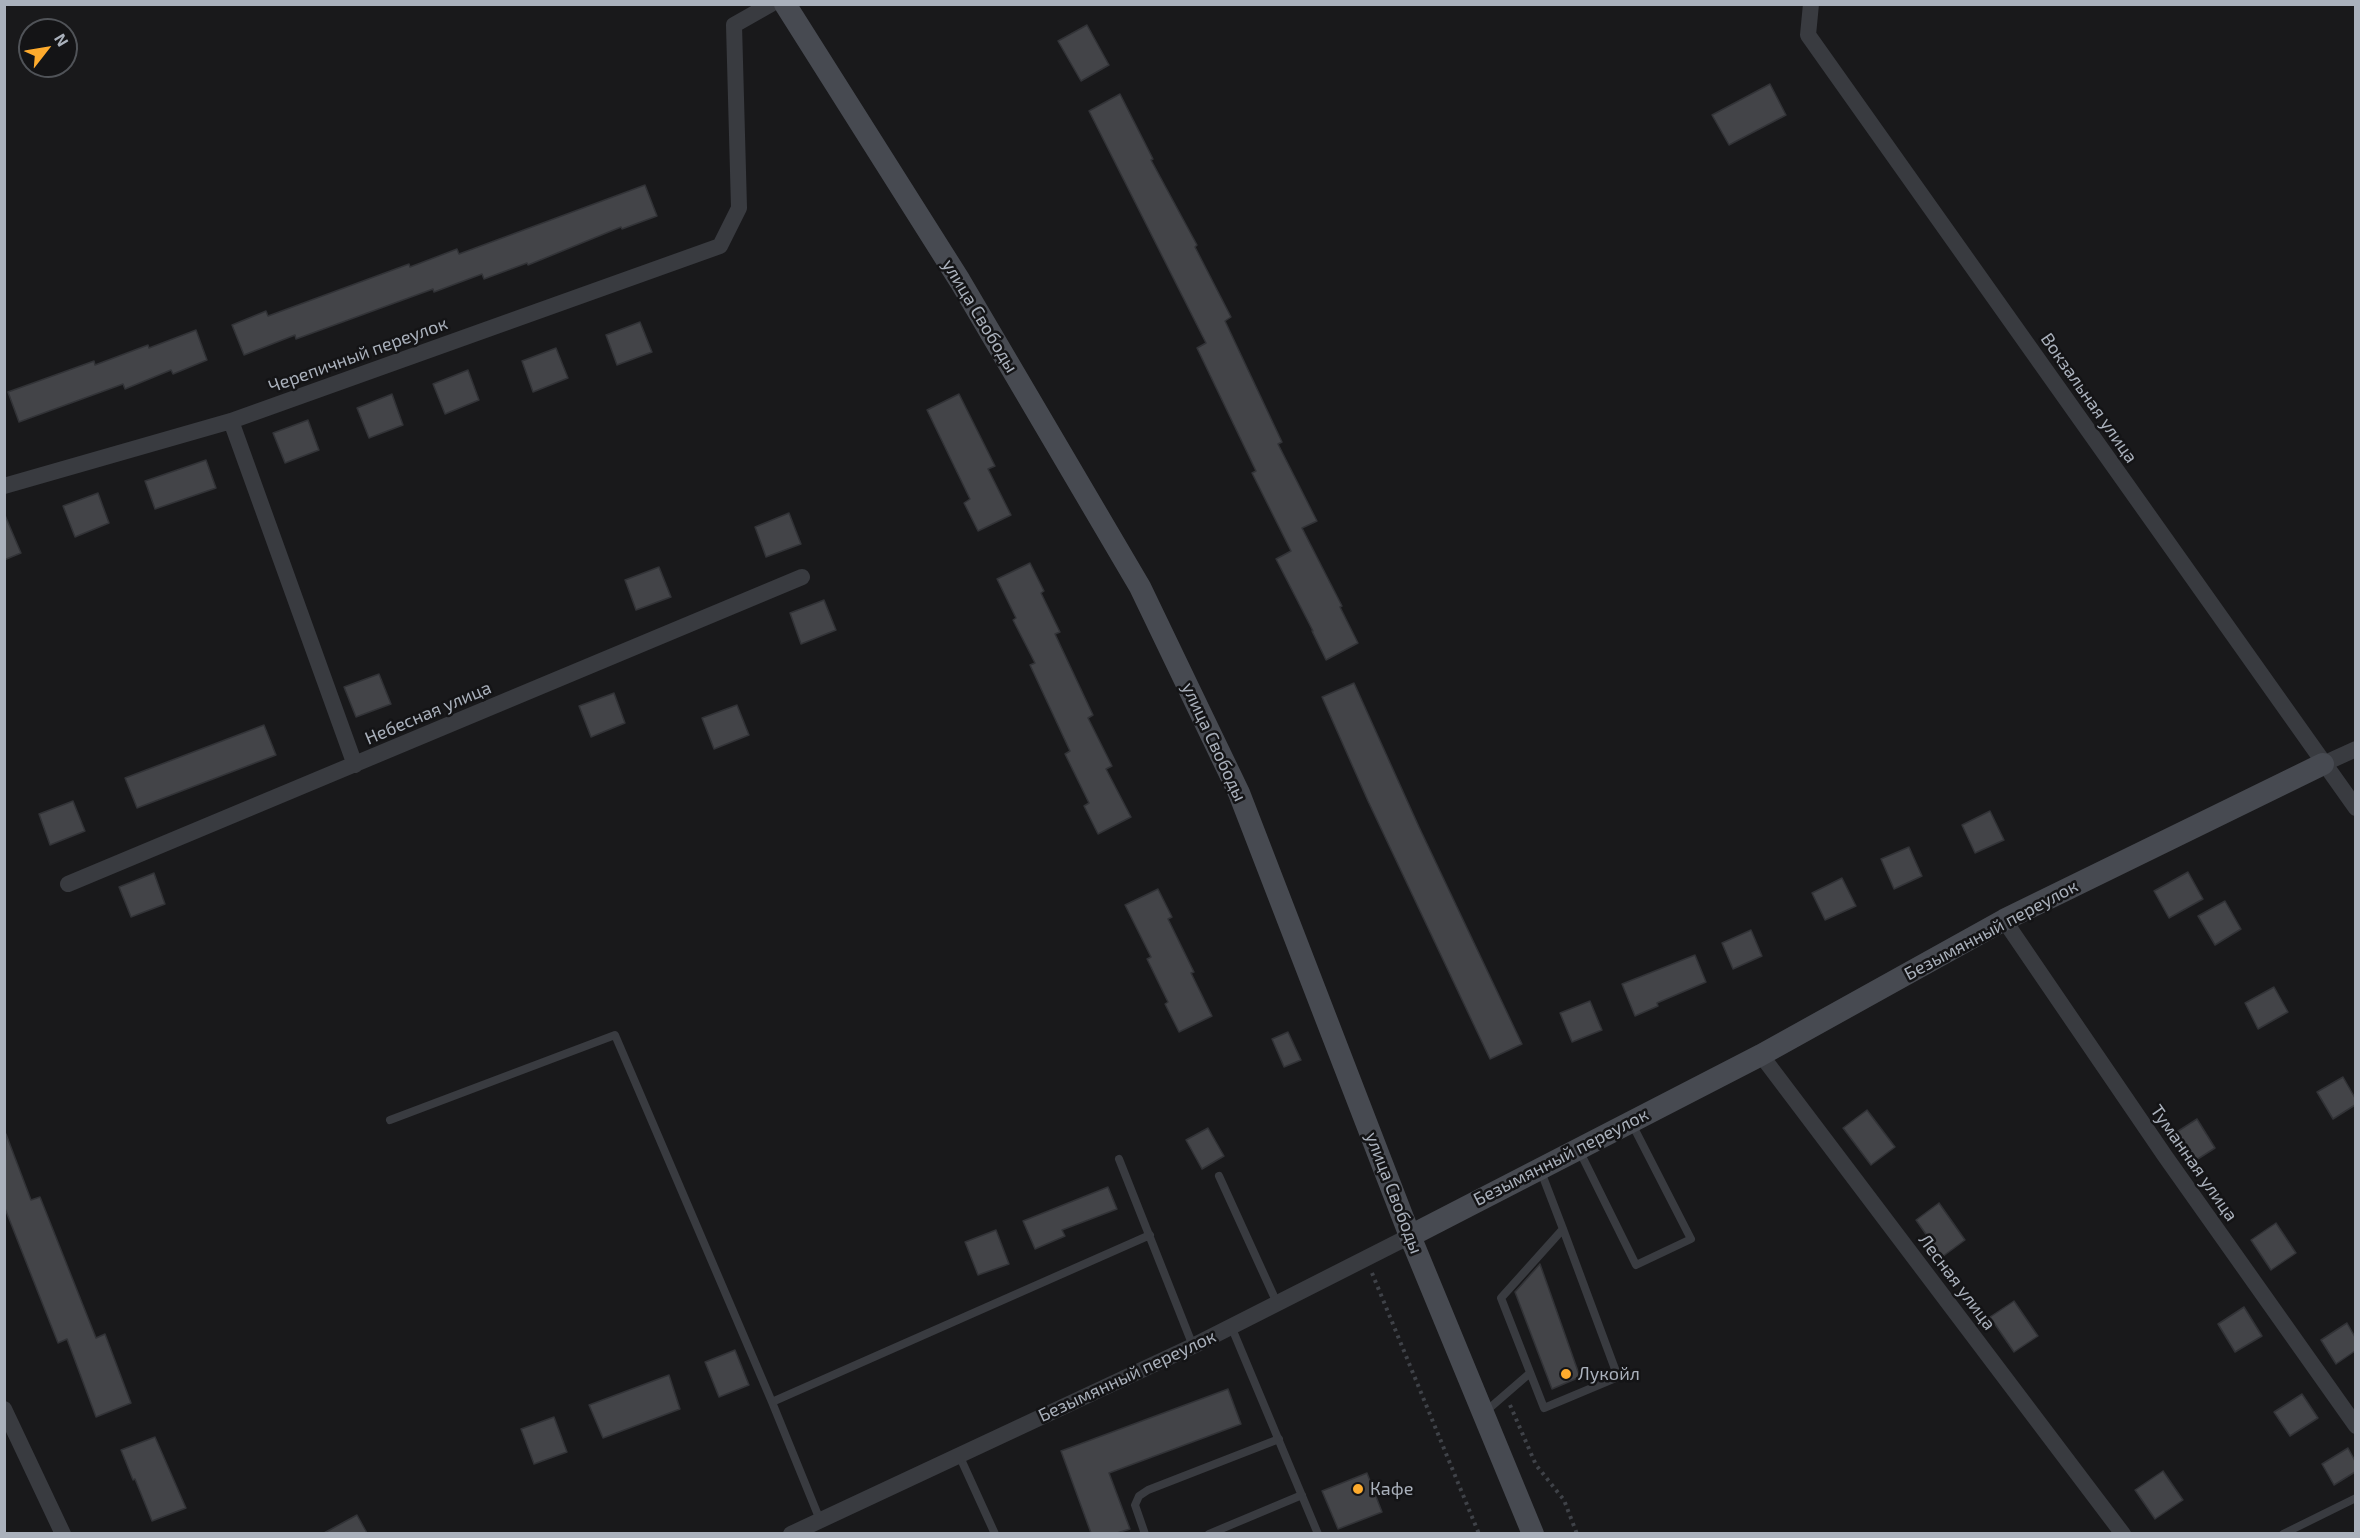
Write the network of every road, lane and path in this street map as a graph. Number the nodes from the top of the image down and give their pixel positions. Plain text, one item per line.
1 (771, 4) edge
2 (785, 4) edge
3 (1811, 4) edge
4 (231, 421) junction
5 (4, 486) edge
6 (802, 577) dead end
7 (2355, 749) edge
8 (2323, 764) junction
9 (355, 765) junction
10 (2355, 808) edge
11 (68, 884) dead end
12 (2004, 920) junction
13 (1761, 1054) junction
14 (390, 1120) dead end
15 (1630, 1122) junction
16 (1578, 1149) junction
17 (1119, 1159) dead end
18 (1540, 1168) junction
19 (1219, 1176) dead end
20 (1563, 1229) junction
21 (1150, 1235) junction
22 (1410, 1236) junction
23 (1366, 1258) junction
24 (1277, 1303) junction
25 (1231, 1326) junction
26 (1193, 1346) junction
27 (1530, 1373) junction
28 (1506, 1394) junction
29 (772, 1402) junction
30 (4, 1409) edge
31 (1484, 1413) junction
32 (2355, 1426) edge
33 (1279, 1439) junction
34 (959, 1455) junction
35 (1302, 1495) junction
36 (2355, 1498) edge
37 (820, 1520) junction
38 (63, 1533) edge
39 (791, 1533) edge
40 (995, 1533) edge
41 (1145, 1533) edge
42 (1209, 1533) edge
43 (1318, 1533) edge
44 (1479, 1533) edge
45 (1533, 1533) edge
46 (1577, 1533) edge
47 (2123, 1533) edge
48 (2283, 1533) edge

1 - 4 street, Черепичный переулок
2 - 22 main road, улица Свободы
3 - 8 street, Вокзальная улица
4 - 5 street, Черепичный переулок
4 - 9 street
6 - 9 street, Небесная улица
7 - 8 street
8 - 10 street, Вокзальная улица
8 - 12 main road, Безымянный переулок
9 - 11 street, Небесная улица
12 - 13 main road, Безымянный переулок
12 - 32 street, Туманная улица
13 - 15 main road, Безымянный переулок
13 - 47 street, Лесная улица
14 - 29 lane
15 - 16 main road, Безымянный переулок
15 - 16 lane
16 - 18 main road, Безымянный переулок
17 - 21 lane
18 - 20 lane
18 - 22 main road, Безымянный переулок
19 - 24 lane
20 - 27 lane
20 - 27 lane
21 - 26 lane
21 - 29 lane
22 - 23 street, Безымянный переулок
22 - 31 main road, улица Свободы
23 - 24 street, Безымянный переулок
23 - 44 path
24 - 25 street, Безымянный переулок
25 - 26 street, Безымянный переулок
25 - 33 lane
26 - 34 street, Безымянный переулок
27 - 28 lane
28 - 31 lane
28 - 46 path
29 - 37 lane
30 - 38 street
31 - 45 main road, улица Свободы
33 - 35 lane
33 - 41 lane
34 - 37 street, Безымянный переулок
34 - 40 lane
35 - 42 lane
35 - 43 lane
36 - 48 lane
37 - 39 street, Безымянный переулок

